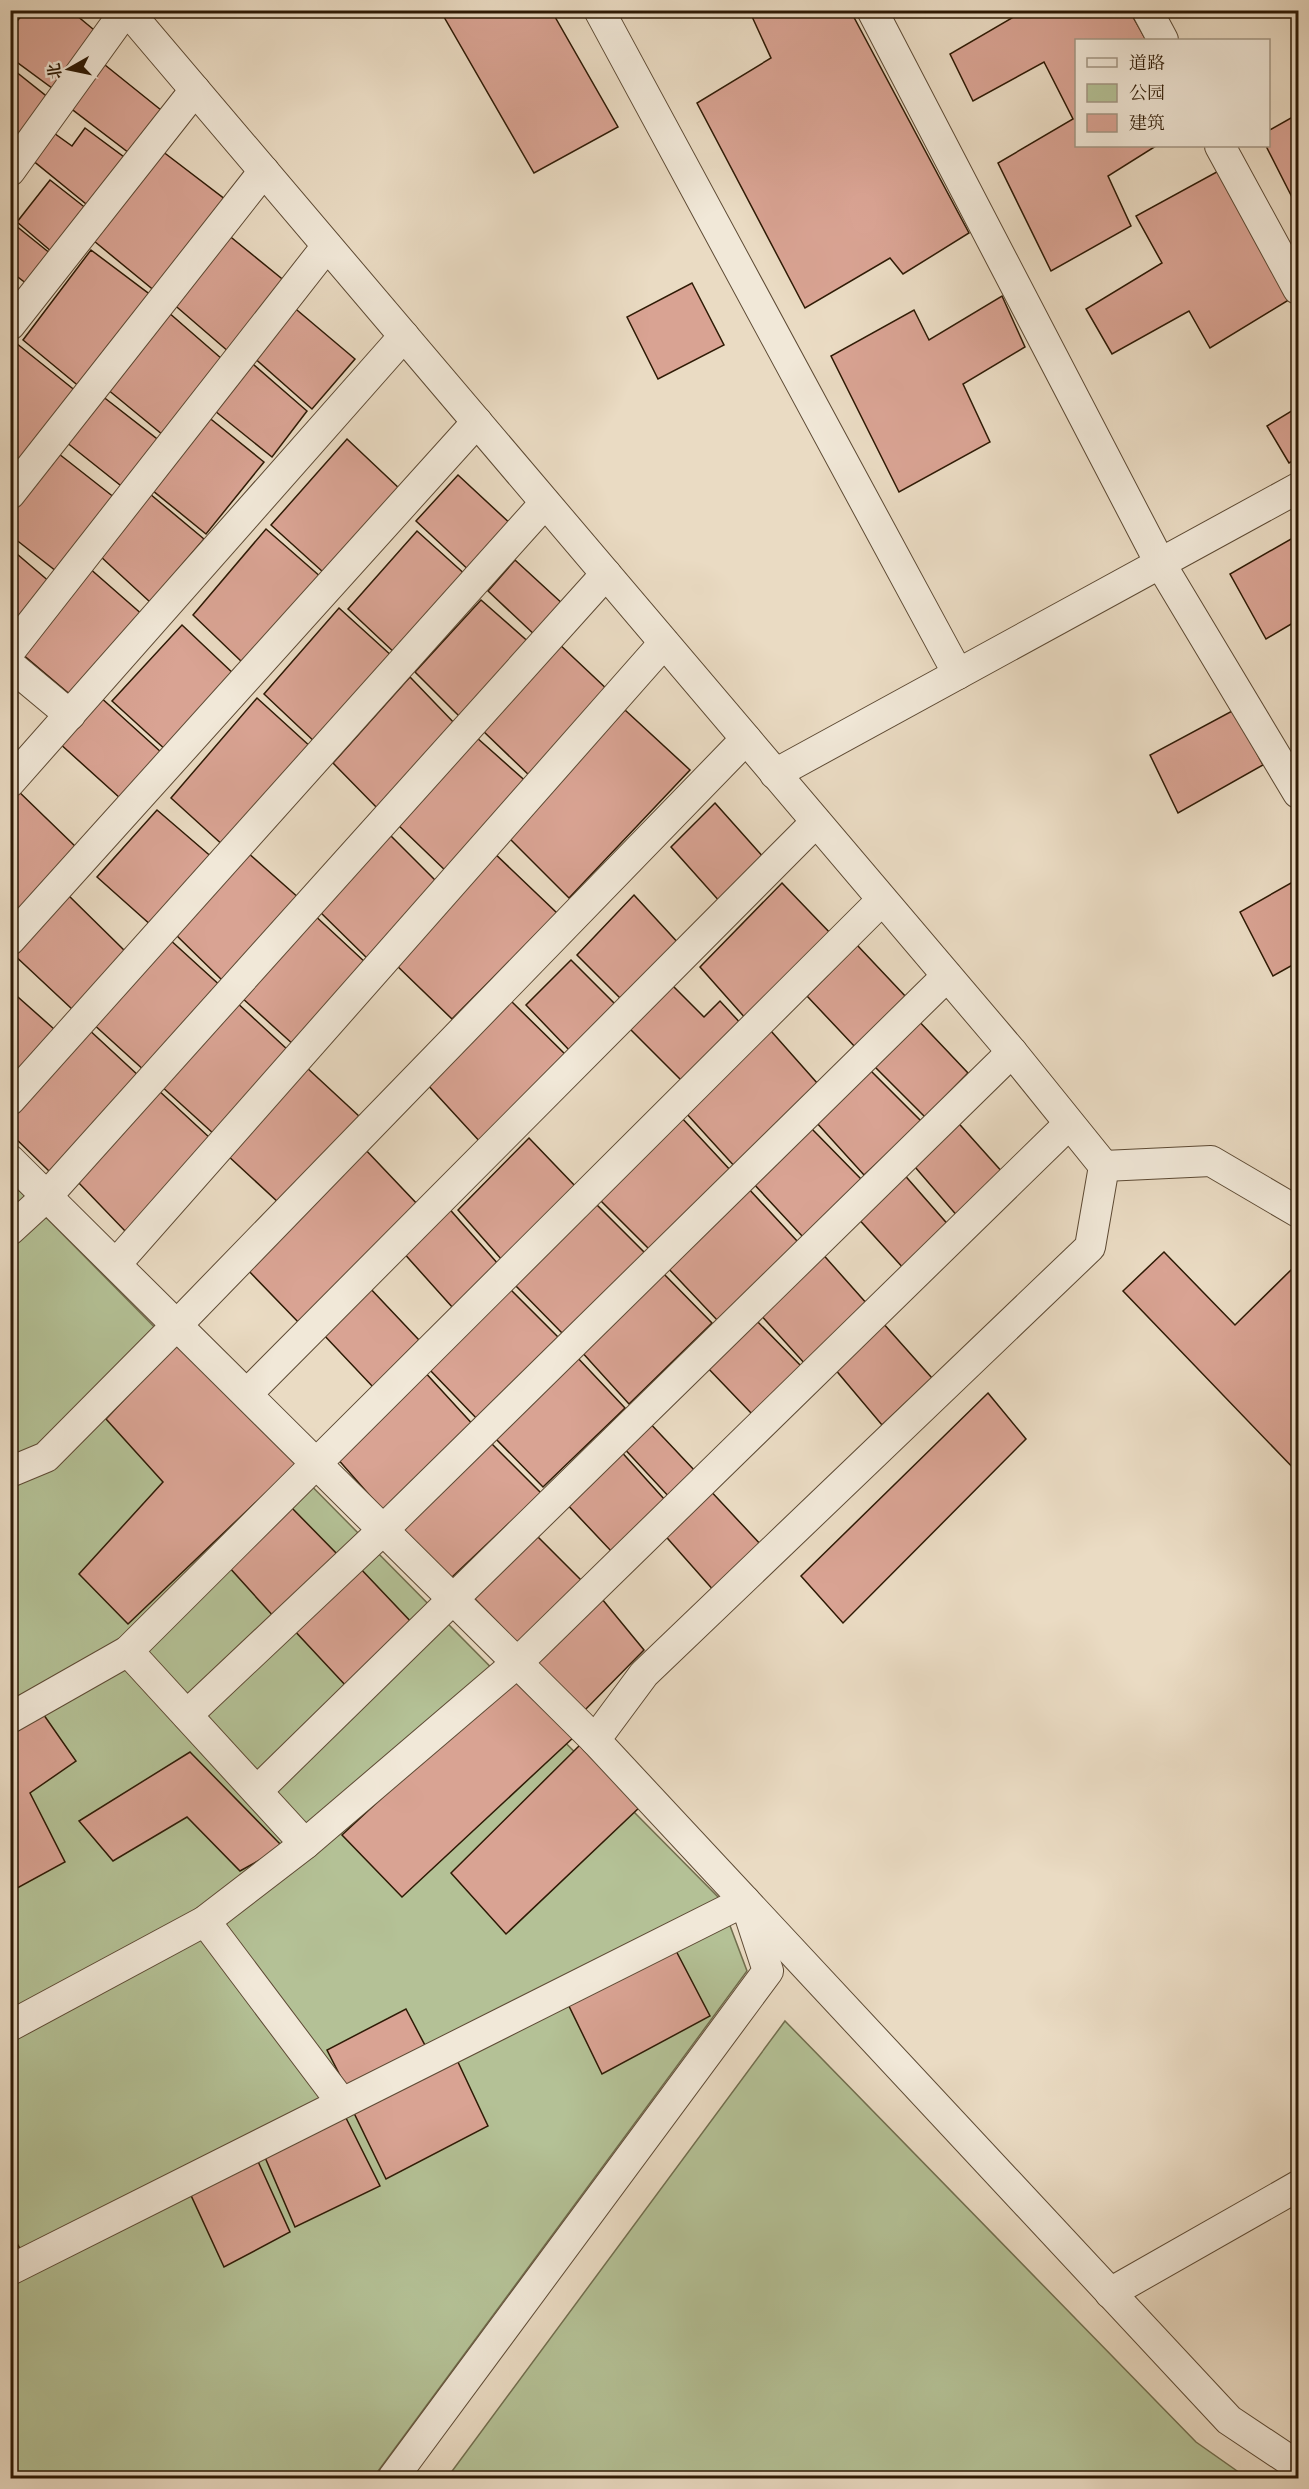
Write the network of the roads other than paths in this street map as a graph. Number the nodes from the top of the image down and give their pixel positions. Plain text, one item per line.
1 (127, 10) edge
2 (599, 10) edge
3 (872, 10) edge
4 (1147, 10) edge
5 (1162, 39) edge
6 (195, 90) junction
7 (1221, 147) edge
8 (10, 171) edge
9 (264, 171) junction
10 (327, 246) junction
11 (1299, 289) edge
12 (10, 325) edge
13 (404, 336) junction
14 (477, 422) junction
15 (1296, 493) edge
16 (10, 494) edge
17 (546, 503) junction
18 (1160, 563) junction
19 (606, 574) junction
20 (664, 643) junction
21 (10, 651) edge
22 (10, 665) edge
23 (958, 674) junction
24 (70, 715) junction
25 (746, 739) junction
26 (775, 774) junction
27 (10, 782) edge
28 (1299, 793) edge
29 (816, 822) junction
30 (882, 900) junction
31 (10, 940) edge
32 (947, 976) junction
33 (1012, 1052) junction
34 (10, 1100) edge
35 (1069, 1124) junction
36 (10, 1160) edge
37 (1104, 1166) junction
38 (1299, 1212) edge
39 (10, 1230) edge
40 (116, 1264) junction
41 (247, 1394) junction
42 (10, 1472) edge
43 (128, 1651) junction
44 (187, 1715) junction
45 (10, 1718) edge
46 (595, 1740) junction
47 (256, 1791) junction
48 (305, 1844) junction
49 (745, 1901) junction
50 (205, 1921) junction
51 (10, 2026) edge
52 (342, 2103) junction
53 (1299, 2186) edge
54 (10, 2270) edge
55 (1110, 2293) junction
56 (1299, 2466) edge
57 (393, 2478) edge

1 - 6 street
1 - 8 street
2 - 23 street
3 - 18 street
4 - 5 street
6 - 9 street
6 - 12 street
7 - 11 street
9 - 10 street
9 - 16 street
10 - 13 street
10 - 21 street
13 - 14 street
13 - 24 street
14 - 17 street
14 - 31 street
15 - 18 street
17 - 19 street
17 - 34 street
18 - 23 street
18 - 28 street
19 - 20 street
19 - 39 street
20 - 25 street
20 - 40 street
22 - 24 street
23 - 26 street
24 - 27 street
25 - 26 street
25 - 42 street
26 - 29 street
29 - 30 street
29 - 41 street
30 - 32 street
30 - 43 street
32 - 33 street
32 - 44 street
33 - 35 street
33 - 47 street
35 - 37 street
35 - 48 street
36 - 40 street
37 - 38 street
37 - 46 street
40 - 41 street
41 - 46 street
43 - 44 street
43 - 45 street
44 - 47 street
46 - 49 street
47 - 48 street
48 - 50 street
49 - 52 street
49 - 55 street
49 - 57 street
50 - 51 street
50 - 52 street
52 - 54 street
53 - 55 street
55 - 56 street

